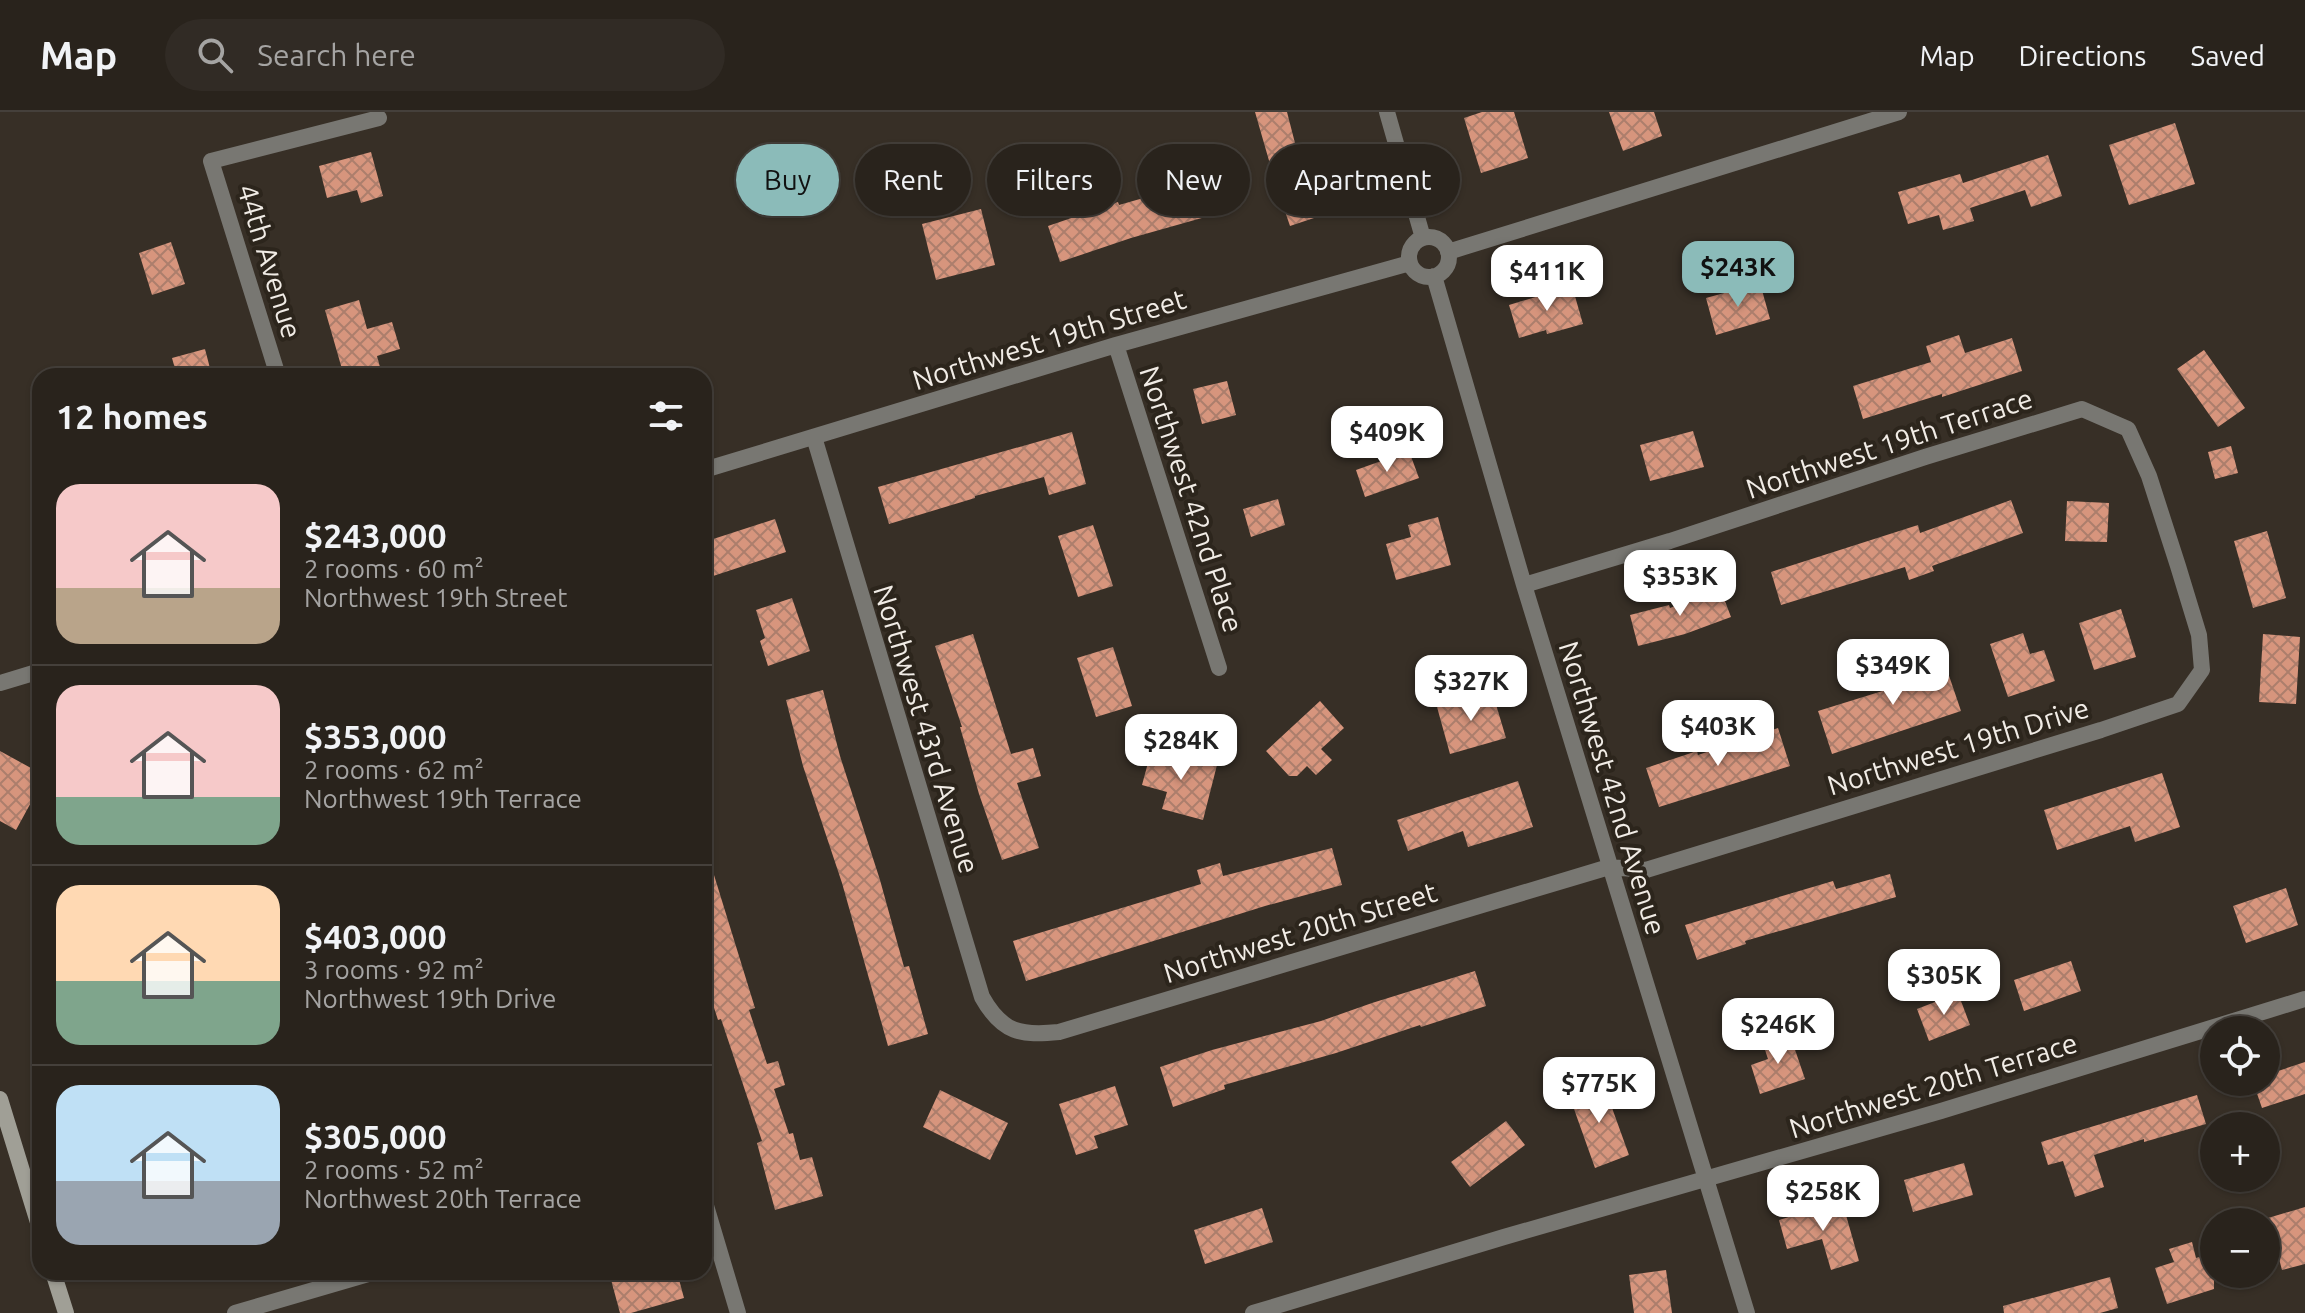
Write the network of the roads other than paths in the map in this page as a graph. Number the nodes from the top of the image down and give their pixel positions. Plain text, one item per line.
1 (1387, 112) edge
2 (1899, 112) edge
3 (379, 118) dead end
4 (1423, 238) junction
5 (1448, 252) junction
6 (1410, 263) junction
7 (1434, 276) junction
8 (1116, 345) junction
9 (276, 368) edge
10 (814, 437) junction
11 (712, 468) edge
12 (2178, 566) joint
13 (1524, 585) junction
14 (1219, 668) dead end
15 (32, 673) edge
16 (0, 683) edge
17 (1609, 867) junction
18 (2305, 999) edge
19 (1006, 1027) joint
20 (0, 1099) edge
21 (1706, 1179) junction
22 (32, 1203) edge
23 (712, 1226) edge
24 (56, 1280) edge
25 (348, 1280) edge
26 (66, 1313) edge
27 (235, 1313) edge
28 (738, 1313) edge
29 (1253, 1313) edge
30 (1747, 1313) edge

1 - 4 street
2 - 5 street
3 - 9 street, 44th Avenue
4 - 5 street
4 - 6 street
5 - 7 street
6 - 7 street
6 - 8 street, Northwest 19th Street
7 - 13 street, Northwest 42nd Avenue
8 - 10 street, Northwest 19th Street
8 - 14 street, Northwest 42nd Place
10 - 11 street, Northwest 19th Street
10 - 19 street, Northwest 43rd Avenue
12 - 13 street, Northwest 19th Terrace
12 - 17 street, Northwest 19th Drive
13 - 17 street, Northwest 42nd Avenue
15 - 16 street
17 - 19 street, Northwest 20th Street
17 - 21 street, Northwest 42nd Avenue
18 - 21 street, Northwest 20th Terrace
20 - 22 street
21 - 29 street, Northwest 20th Terrace
21 - 30 street, Northwest 42nd Avenue
23 - 28 street
24 - 26 street
25 - 27 street

